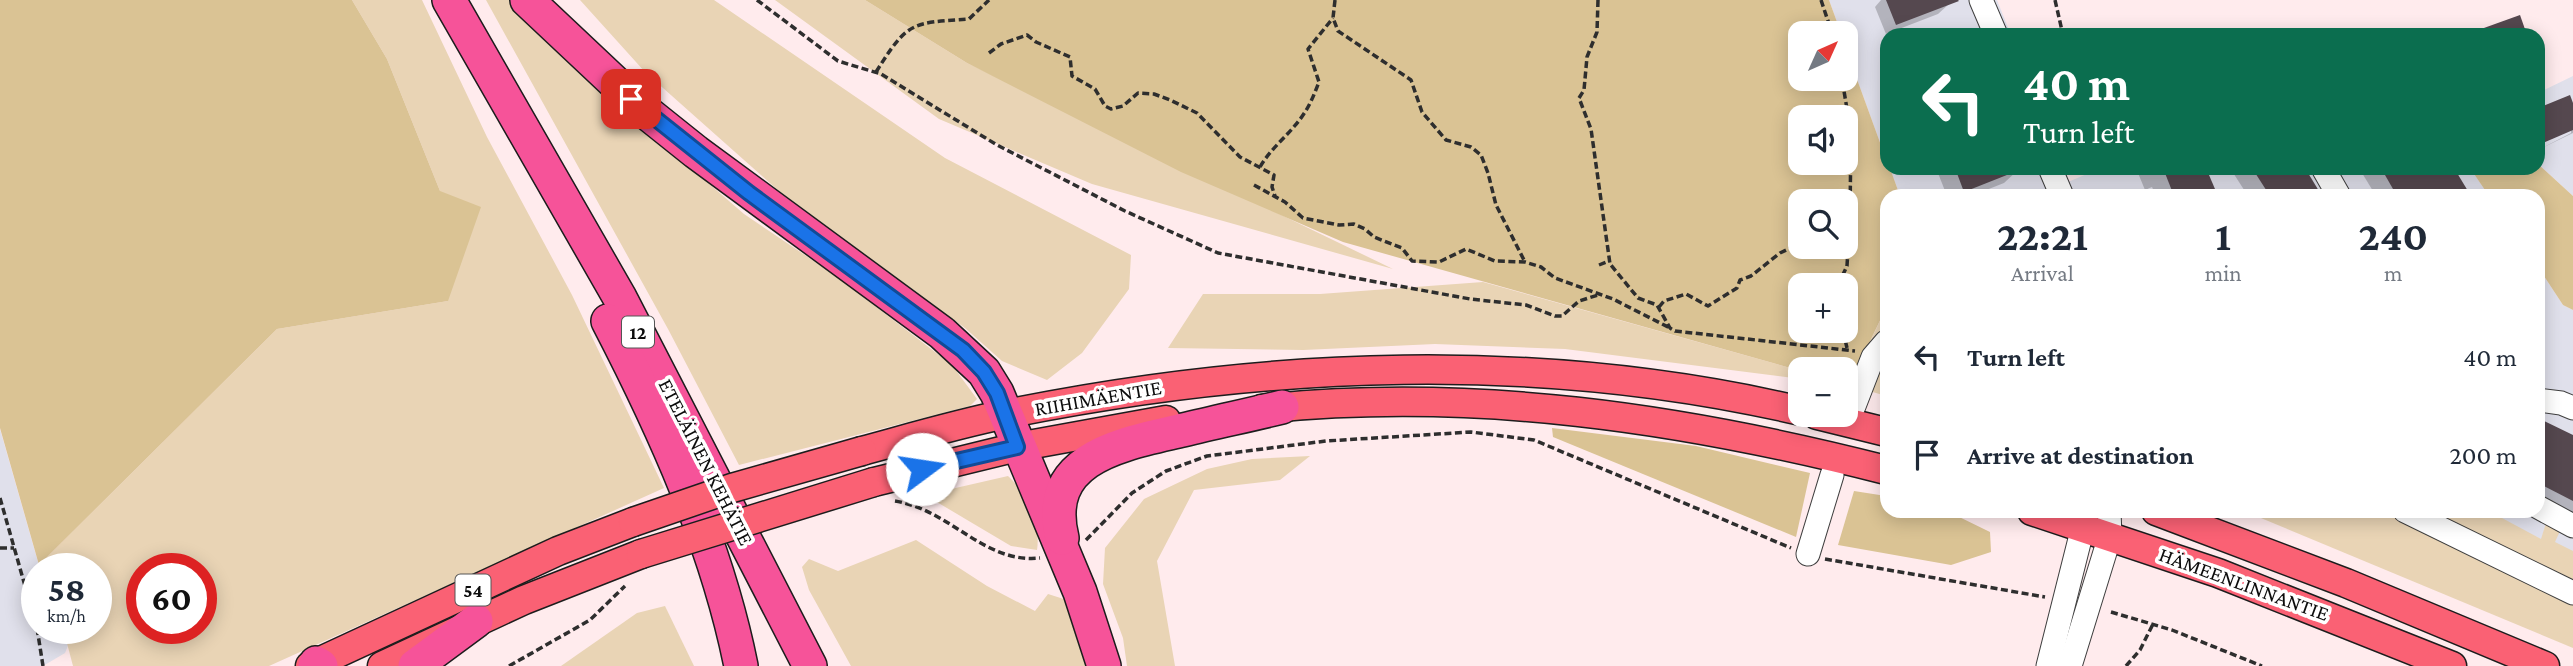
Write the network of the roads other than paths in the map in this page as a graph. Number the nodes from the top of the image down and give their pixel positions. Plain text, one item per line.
1 (527, 0) edge
2 (1981, 0) edge
3 (450, 2) edge
4 (1993, 28) edge
5 (1880, 349) edge
6 (1858, 397) edge
7 (2545, 401) edge
8 (1282, 407) junction
9 (1788, 408) edge
10 (2573, 408) edge
11 (1004, 414) junction
12 (1858, 425) edge
13 (1880, 431) edge
14 (1017, 447) junction
15 (1880, 469) edge
16 (1832, 475) dead end
17 (2545, 511) edge
18 (2174, 518) edge
19 (2426, 518) edge
20 (2085, 519) edge
21 (2110, 524) edge
22 (2573, 526) edge
23 (1808, 554) road end
24 (1066, 556) junction
25 (2573, 593) edge
26 (476, 621) junction
27 (315, 665) edge
28 (382, 666) edge
29 (415, 666) edge
30 (741, 666) edge
31 (810, 666) edge
32 (1104, 666) edge
33 (2048, 666) edge
34 (2070, 666) edge
35 (2452, 666) edge
36 (2545, 666) edge

1 - 11 highway
2 - 4 street
3 - 30 highway
3 - 31 highway, ETELÄINEN KEHÄTIE / 12
5 - 6 street
7 - 10 street
8 - 14 main road, RIIHIMÄENTIE
8 - 15 main road, RIIHIMÄENTIE
8 - 24 highway
9 - 11 main road, RIIHIMÄENTIE
11 - 14 highway
11 - 27 main road, RIIHIMÄENTIE / 54, bridge
12 - 13 main road
14 - 24 highway
14 - 26 main road, RIIHIMÄENTIE / 54, bridge
16 - 23 street
17 - 22 street
18 - 36 main road, HÄMEENLINNANTIE
19 - 25 street
20 - 21 main road, HÄMEENLINNANTIE
20 - 33 street
21 - 34 street
21 - 35 main road, HÄMEENLINNANTIE
24 - 32 highway
26 - 28 main road, RIIHIMÄENTIE / 54
26 - 29 highway

